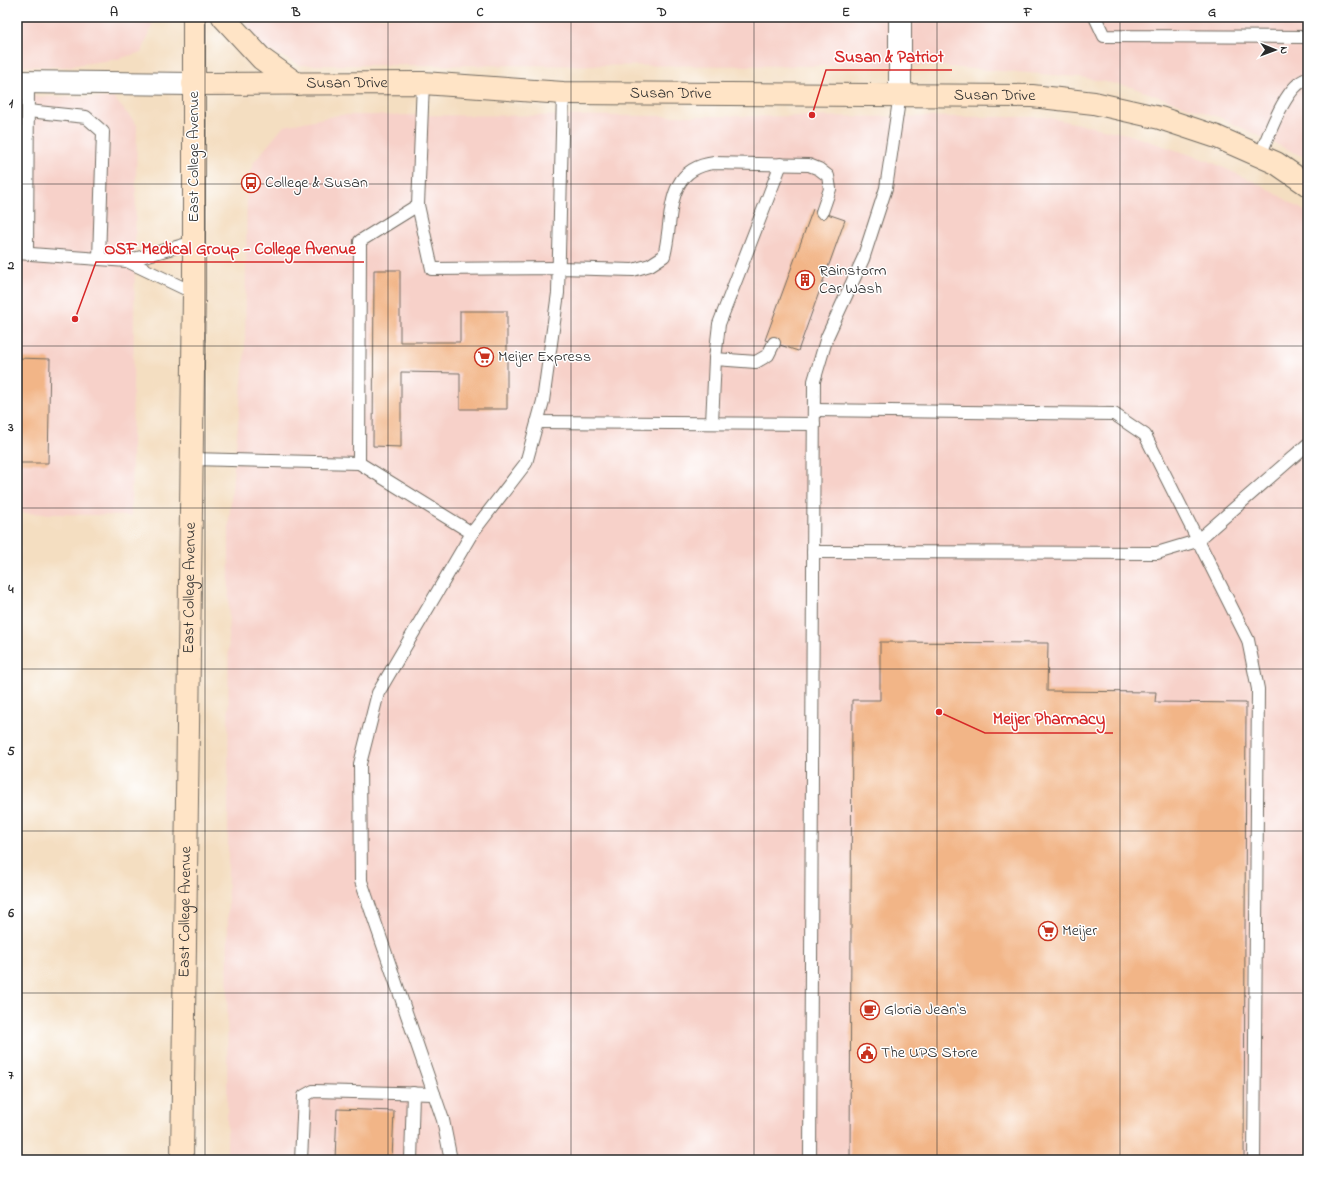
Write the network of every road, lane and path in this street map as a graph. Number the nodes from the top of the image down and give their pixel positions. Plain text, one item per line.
1 (194, 17) edge
2 (222, 17) edge
3 (900, 17) edge
4 (1095, 17) edge
5 (1308, 37) edge
6 (1308, 79) edge
7 (23, 82) edge
8 (423, 83) junction
9 (193, 84) junction
10 (297, 84) junction
11 (563, 93) junction
12 (900, 94) junction
13 (28, 110) junction
14 (1260, 156) junction
15 (781, 164) junction
16 (1308, 185) edge
17 (418, 205) junction
18 (822, 212) dead end
19 (194, 242) junction
20 (22, 253) edge
21 (99, 259) junction
22 (128, 261) junction
23 (559, 268) junction
24 (194, 293) junction
25 (774, 343) dead end
26 (715, 359) junction
27 (814, 410) junction
28 (537, 422) junction
29 (712, 423) junction
30 (814, 424) junction
31 (1308, 444) edge
32 (192, 459) junction
33 (358, 463) junction
34 (472, 533) junction
35 (1197, 541) junction
36 (813, 552) junction
37 (413, 1093) junction
38 (434, 1094) junction
39 (182, 1160) edge
40 (301, 1160) edge
41 (411, 1160) edge
42 (451, 1160) edge
43 (810, 1160) edge
44 (1254, 1160) edge

1 - 9 main road, East College Avenue
2 - 10 main road
3 - 12 street
4 - 5 lane
6 - 14 lane
7 - 9 street, Susan Drive
7 - 13 lane
8 - 10 main road, Susan Drive
8 - 11 main road, Susan Drive
8 - 17 lane
9 - 10 main road, Susan Drive
9 - 19 main road, East College Avenue
11 - 12 main road, Susan Drive
11 - 23 lane
12 - 14 main road, Susan Drive
12 - 27 lane
13 - 20 lane
13 - 21 lane
14 - 16 main road, Susan Drive
15 - 18 lane
15 - 23 lane
15 - 26 lane
17 - 23 lane
17 - 33 lane
19 - 22 lane
19 - 24 main road, East College Avenue
20 - 21 lane
21 - 22 lane
22 - 24 lane
23 - 28 lane
24 - 32 main road, East College Avenue
25 - 26 lane
26 - 29 lane
27 - 30 lane
27 - 35 lane
28 - 29 lane
28 - 34 lane
29 - 30 lane
30 - 36 lane
31 - 35 lane
32 - 33 lane
32 - 39 main road, East College Avenue
33 - 34 lane
34 - 38 lane
35 - 36 lane
35 - 44 lane
36 - 43 lane
37 - 38 lane
37 - 40 lane
37 - 41 lane
38 - 42 lane

